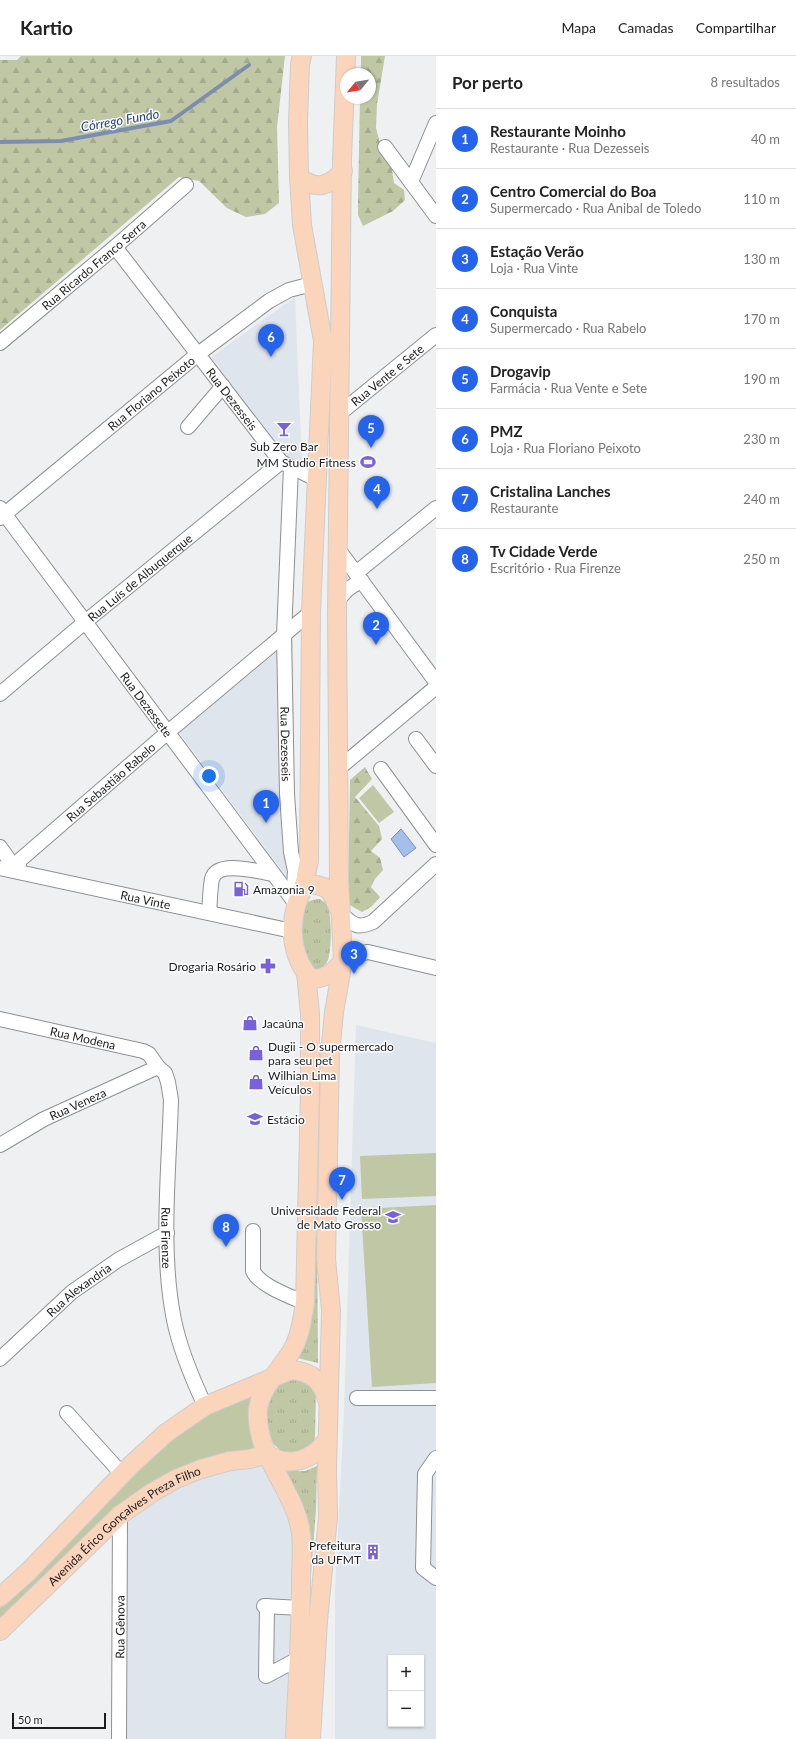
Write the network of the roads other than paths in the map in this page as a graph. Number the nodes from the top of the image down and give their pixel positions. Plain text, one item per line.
1 (302, 56) edge
2 (346, 56) edge
3 (436, 123) edge
4 (385, 147) dead end
5 (343, 171) junction
6 (299, 177) junction
7 (411, 182) junction
8 (186, 185) dead end
9 (436, 216) edge
10 (115, 247) junction
11 (312, 284) junction
12 (436, 335) edge
13 (0, 343) edge
14 (198, 354) junction
15 (223, 386) junction
16 (339, 414) junction
17 (188, 427) dead end
18 (286, 464) junction
19 (318, 480) junction
20 (436, 508) edge
21 (2, 514) edge
22 (338, 549) junction
23 (359, 577) junction
24 (337, 603) junction
25 (311, 612) junction
26 (85, 622) junction
27 (284, 635) junction
28 (436, 682) edge
29 (436, 687) edge
30 (0, 694) edge
31 (168, 732) junction
32 (416, 739) dead end
33 (436, 766) edge
34 (338, 769) junction
35 (381, 769) dead end
36 (436, 845) edge
37 (0, 847) edge
38 (436, 864) edge
39 (0, 868) edge
40 (17, 871) junction
41 (273, 874) junction
42 (304, 884) junction
43 (294, 904) junction
44 (210, 914) junction
45 (342, 915) junction
46 (292, 931) junction
47 (343, 961) junction
48 (436, 968) edge
49 (306, 974) junction
50 (0, 1019) edge
51 (158, 1068) junction
52 (0, 1144) edge
53 (253, 1231) dead end
54 (167, 1234) junction
55 (305, 1303) junction
56 (0, 1359) edge
57 (274, 1377) junction
58 (357, 1398) dead end
59 (436, 1398) edge
60 (205, 1406) junction
61 (329, 1406) junction
62 (67, 1413) dead end
63 (327, 1440) junction
64 (268, 1454) junction
65 (436, 1458) edge
66 (122, 1474) junction
67 (430, 1474) edge
68 (120, 1515) junction
69 (436, 1578) edge
70 (0, 1597) edge
71 (301, 1608) junction
72 (0, 1631) edge
73 (298, 1659) junction
74 (119, 1739) edge
75 (295, 1739) edge
76 (311, 1739) edge

1 - 6 main road
2 - 5 main road
3 - 7 street
4 - 7 street
5 - 6 main road
5 - 16 main road
6 - 11 main road
7 - 9 street
8 - 10 street, Rua Ricardo Franco Serra
10 - 13 street, Rua Ricardo Franco Serra
10 - 14 street, Rua Dezesseis
11 - 14 street, Rua Floriano Peixoto
11 - 19 main road
12 - 16 street, Rua Vente e Sete
14 - 15 street, Rua Dezesseis
14 - 21 street, Rua Floriano Peixoto
15 - 17 street
15 - 18 street, Rua Dezesseis
16 - 22 main road
18 - 19 street, Rua Dezesseis
18 - 26 street, Rua Luís de Albuquerque
18 - 27 street, Rua Dezesseis
19 - 25 main road
20 - 23 street
21 - 26 street, Rua Dezessete
22 - 23 street
22 - 24 main road
23 - 24 street
23 - 28 street
24 - 34 main road
25 - 27 street, Rua Sebastião Rabelo
25 - 42 main road
26 - 30 street, Rua Luís de Albuquerque
26 - 31 street, Rua Dezessete
27 - 31 street, Rua Sebastião Rabelo
27 - 43 street, Rua Dezesseis
29 - 34 street
31 - 40 street, Rua Sebastião Rabelo
31 - 41 street, Rua Dezessete
32 - 33 street
34 - 45 main road
35 - 36 street
37 - 40 street
38 - 45 street
39 - 40 street, Rua Vinte
40 - 44 street, Rua Vinte
41 - 43 street, Rua Dezessete
41 - 44 street
42 - 43 main road
42 - 45 main road
43 - 46 main road
44 - 46 street, Rua Vinte
45 - 47 main road
46 - 49 main road
47 - 48 street
47 - 49 main road
47 - 61 main road
49 - 55 main road
50 - 51 street, Rua Modena
51 - 52 street, Rua Veneza
51 - 54 street, Rua Firenze
53 - 55 street
54 - 56 street, Rua Alexandria
54 - 60 street, Rua Firenze
55 - 57 main road
57 - 60 main road
57 - 61 main road
57 - 64 main road
58 - 59 street
60 - 66 main road
61 - 63 main road
62 - 66 street
63 - 64 main road
63 - 76 main road
64 - 68 main road, Avenida Érico Gonçalves Preza Filho
64 - 71 main road
65 - 67 street
66 - 70 main road
67 - 69 street
68 - 72 main road, Avenida Érico Gonçalves Preza Filho
68 - 74 street, Rua Gênova
71 - 73 main road
71 - 73 street
73 - 75 main road

